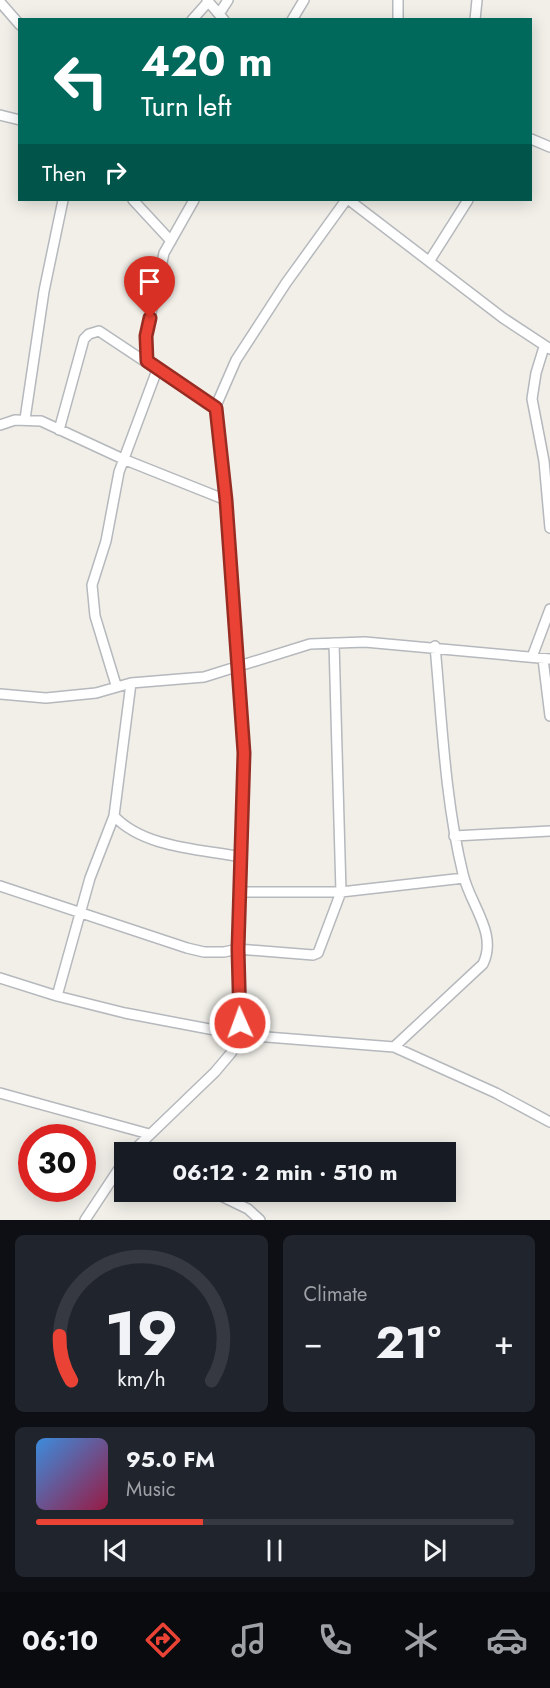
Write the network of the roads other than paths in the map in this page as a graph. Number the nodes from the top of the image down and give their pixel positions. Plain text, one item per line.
1 (228, 0) edge
2 (304, 0) edge
3 (398, 0) edge
4 (477, 0) edge
5 (208, 1) edge
6 (0, 2) edge
7 (222, 17) edge
8 (194, 18) edge
9 (293, 18) edge
10 (398, 18) edge
11 (475, 18) edge
12 (18, 23) edge
13 (0, 115) edge
14 (18, 120) edge
15 (532, 139) edge
16 (550, 147) edge
17 (63, 201) edge
18 (134, 201) edge
19 (193, 201) edge
20 (347, 201) edge
21 (349, 201) edge
22 (467, 201) edge
23 (171, 241) junction
24 (430, 260) junction
25 (547, 348) edge
26 (147, 361) junction
27 (157, 370) junction
28 (216, 408) junction
29 (25, 419) junction
30 (0, 425) edge
31 (59, 430) junction
32 (123, 459) junction
33 (226, 500) junction
34 (550, 528) edge
35 (550, 609) edge
36 (334, 643) junction
37 (435, 646) junction
38 (531, 657) junction
39 (546, 659) edge
40 (238, 667) junction
41 (131, 683) junction
42 (117, 686) junction
43 (0, 694) edge
44 (550, 716) edge
45 (114, 816) junction
46 (550, 831) edge
47 (454, 836) junction
48 (241, 857) junction
49 (464, 878) junction
50 (0, 886) edge
51 (241, 892) junction
52 (341, 892) junction
53 (81, 913) junction
54 (238, 949) junction
55 (0, 978) edge
56 (57, 996) junction
57 (241, 1035) junction
58 (394, 1047) junction
59 (0, 1093) edge
60 (550, 1122) edge
61 (149, 1134) junction
62 (141, 1142) edge
63 (114, 1176) edge
64 (234, 1202) edge
65 (85, 1220) edge
66 (260, 1220) edge

1 - 7 street
2 - 9 street
3 - 10 street
4 - 11 street
5 - 7 street
5 - 8 street
6 - 12 street
13 - 14 street
15 - 16 street
17 - 29 street
18 - 23 street
19 - 23 street
20 - 28 street
21 - 24 street
22 - 24 street
23 - 26 street
24 - 25 street
25 - 34 street
26 - 27 street
26 - 31 street
27 - 28 street
27 - 32 street
28 - 33 street
29 - 30 street
29 - 31 street
31 - 32 street
32 - 33 street
32 - 42 street
33 - 40 street
35 - 38 street
36 - 37 street
36 - 40 street
36 - 52 street
37 - 38 street
37 - 47 street
38 - 39 street
39 - 44 street
40 - 41 street
40 - 48 street
41 - 42 street
41 - 45 street
42 - 43 street
45 - 48 street
45 - 53 street
46 - 47 street
47 - 49 street
48 - 51 street
49 - 52 street
49 - 58 street
50 - 53 street
51 - 52 street
51 - 54 street
52 - 54 street
53 - 54 street
53 - 56 street
54 - 57 street
55 - 56 street
56 - 57 street
57 - 58 street
57 - 61 street
58 - 60 street
59 - 61 street
61 - 62 street
63 - 65 street
64 - 66 street

